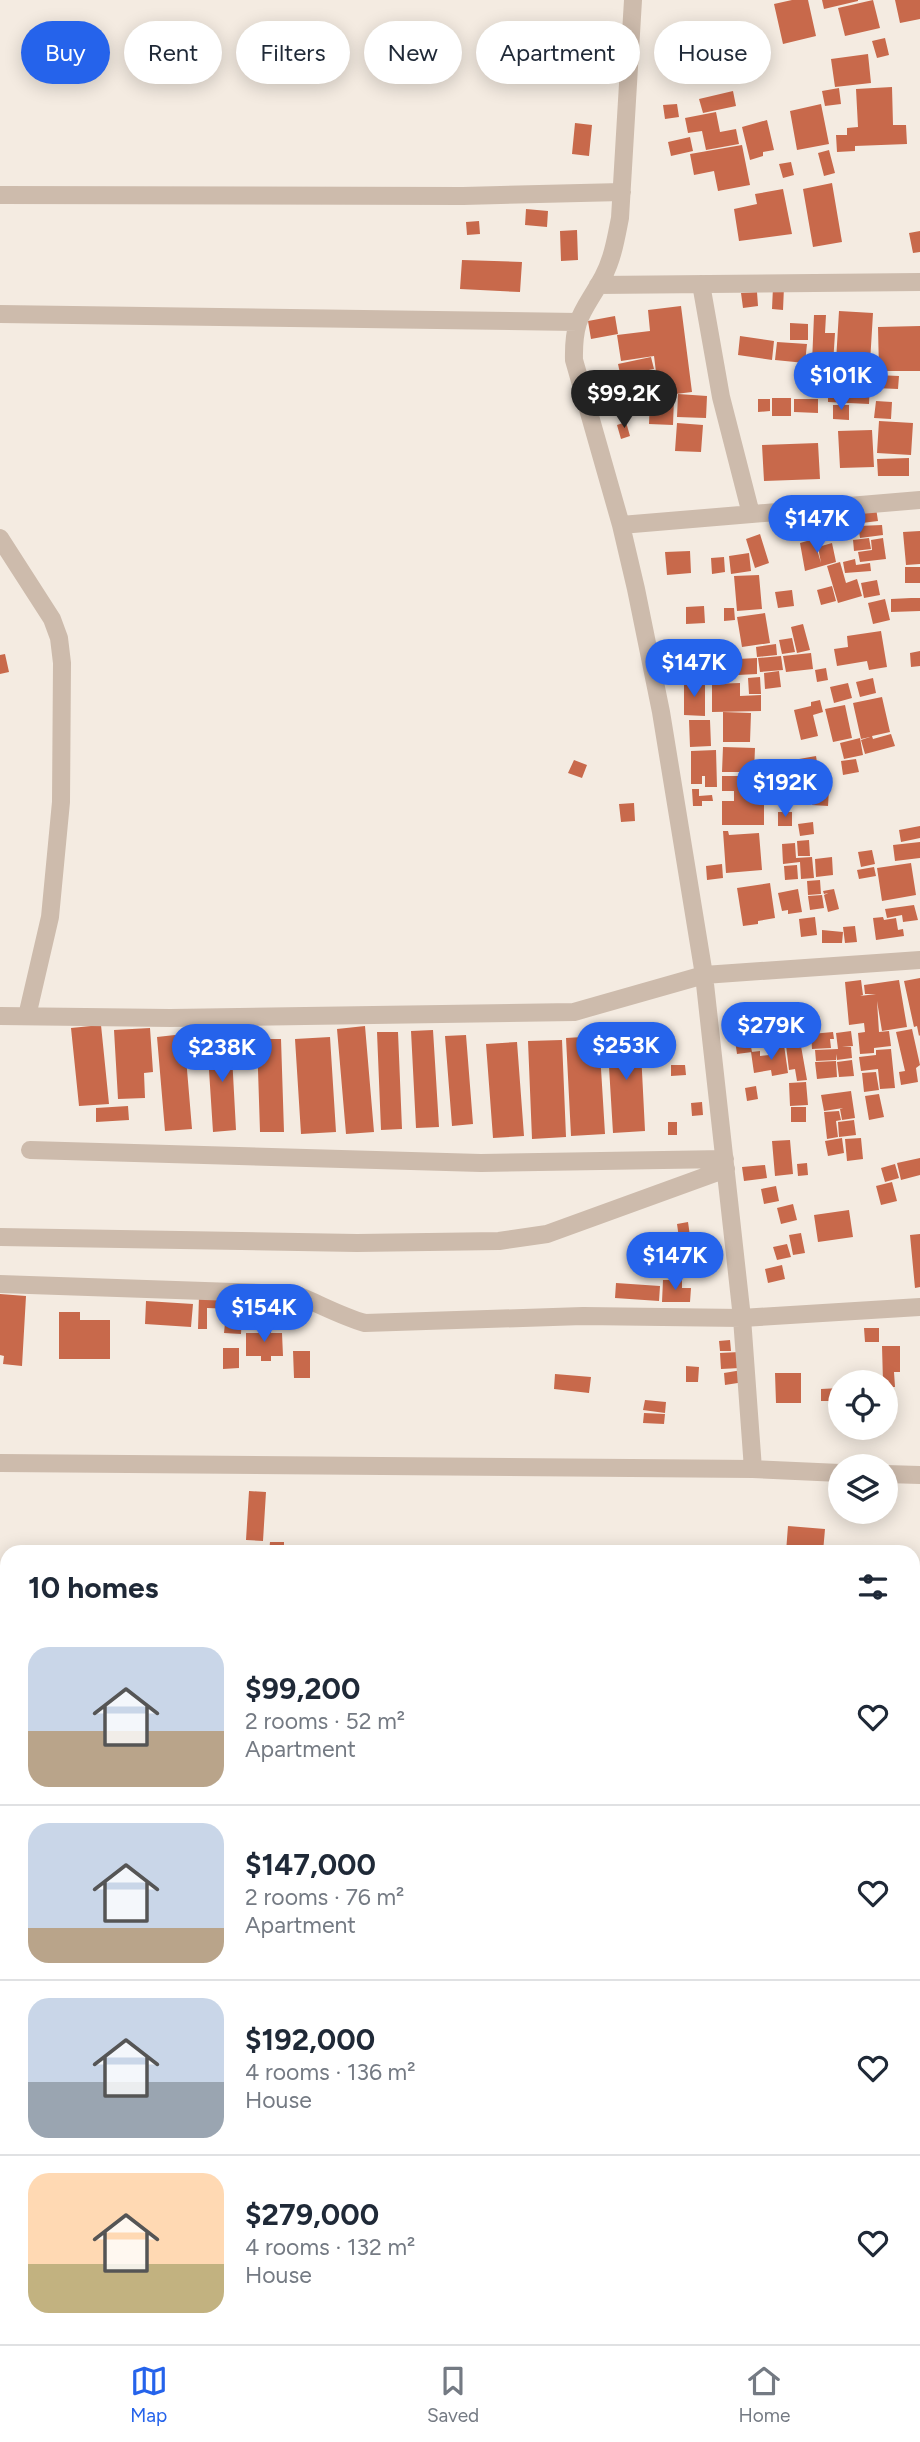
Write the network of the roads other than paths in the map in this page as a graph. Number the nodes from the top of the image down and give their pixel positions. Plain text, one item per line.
1 (633, 0) edge
2 (622, 192) junction
3 (0, 195) edge
4 (920, 282) edge
5 (701, 284) junction
6 (598, 285) junction
7 (0, 314) edge
8 (578, 322) junction
9 (920, 500) edge
10 (751, 514) junction
11 (621, 525) junction
12 (0, 538) edge
13 (920, 960) edge
14 (704, 975) junction
15 (0, 1016) edge
16 (27, 1016) junction
17 (30, 1150) dead end
18 (725, 1164) junction
19 (0, 1237) edge
20 (0, 1284) edge
21 (920, 1307) edge
22 (742, 1318) junction
23 (0, 1463) edge
24 (752, 1469) junction
25 (828, 1472) edge
26 (898, 1474) edge
27 (920, 1475) edge

1 - 2 street
2 - 3 street
2 - 6 street
4 - 5 street
5 - 6 street
5 - 10 street
6 - 8 street
7 - 8 street
8 - 11 street
9 - 10 street
10 - 11 street
11 - 14 street
12 - 16 street
13 - 14 street
14 - 16 street
14 - 18 street
15 - 16 street
17 - 18 street
18 - 19 street
18 - 22 street
20 - 22 street
21 - 22 street
22 - 24 street
23 - 24 street
24 - 25 street
26 - 27 street

